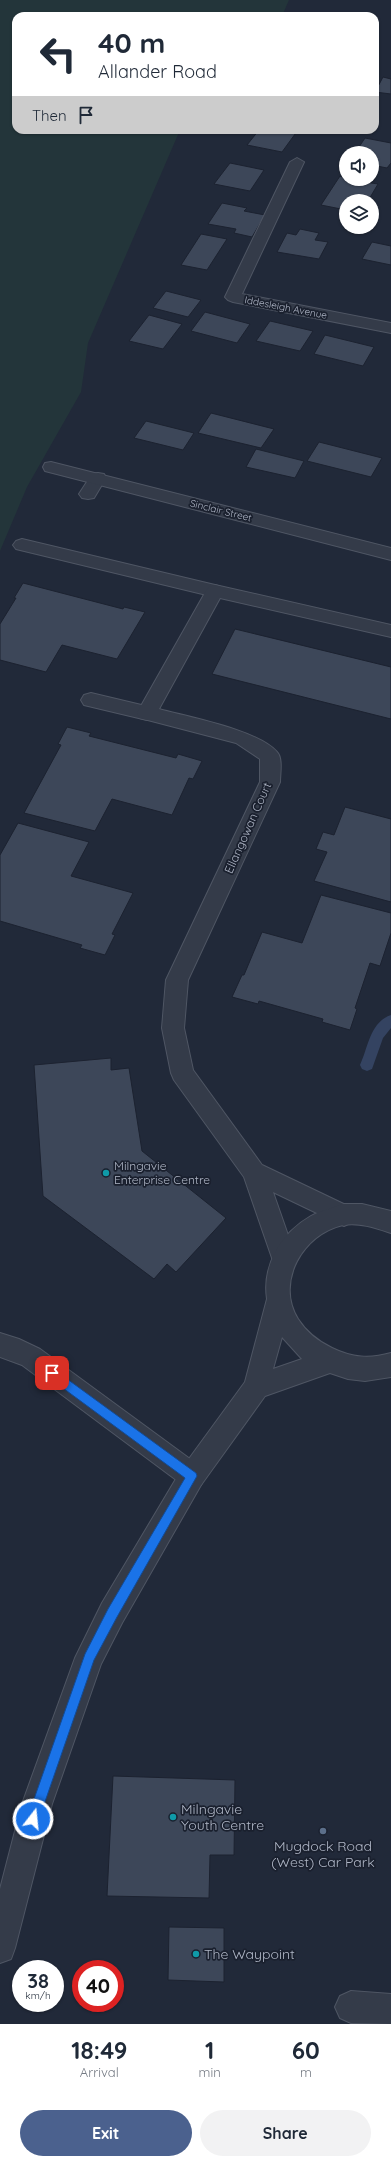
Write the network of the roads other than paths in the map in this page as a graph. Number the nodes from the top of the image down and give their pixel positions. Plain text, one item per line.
1 (297, 162) dead end
2 (391, 328) edge
3 (51, 466) dead end
4 (98, 478) junction
5 (88, 494) dead end
6 (22, 545) dead end
7 (391, 554) edge
8 (215, 591) junction
9 (391, 631) edge
10 (91, 700) dead end
11 (147, 712) junction
12 (254, 1172) junction
13 (344, 1215) junction
14 (386, 1217) edge
15 (284, 1258) junction
16 (278, 1302) junction
17 (0, 1345) edge
18 (330, 1362) junction
19 (389, 1370) edge
20 (256, 1387) junction
21 (192, 1476) junction
22 (0, 1948) edge
23 (351, 2007) dead end
24 (391, 2010) edge

1 - 2 street, Iddesleigh Avenue
3 - 4 street, Sinclair Street
4 - 5 street
4 - 7 street, Sinclair Street
6 - 8 street
8 - 9 street
8 - 11 street
10 - 11 street
11 - 12 street, Ellangowan Court
12 - 13 street, Ellangowan Court
12 - 15 street, Ellangowan Court
13 - 14 street
13 - 15 street
15 - 16 street
16 - 18 street
16 - 20 street
17 - 21 street
18 - 19 street
18 - 20 street
20 - 21 street
21 - 22 street
23 - 24 street

